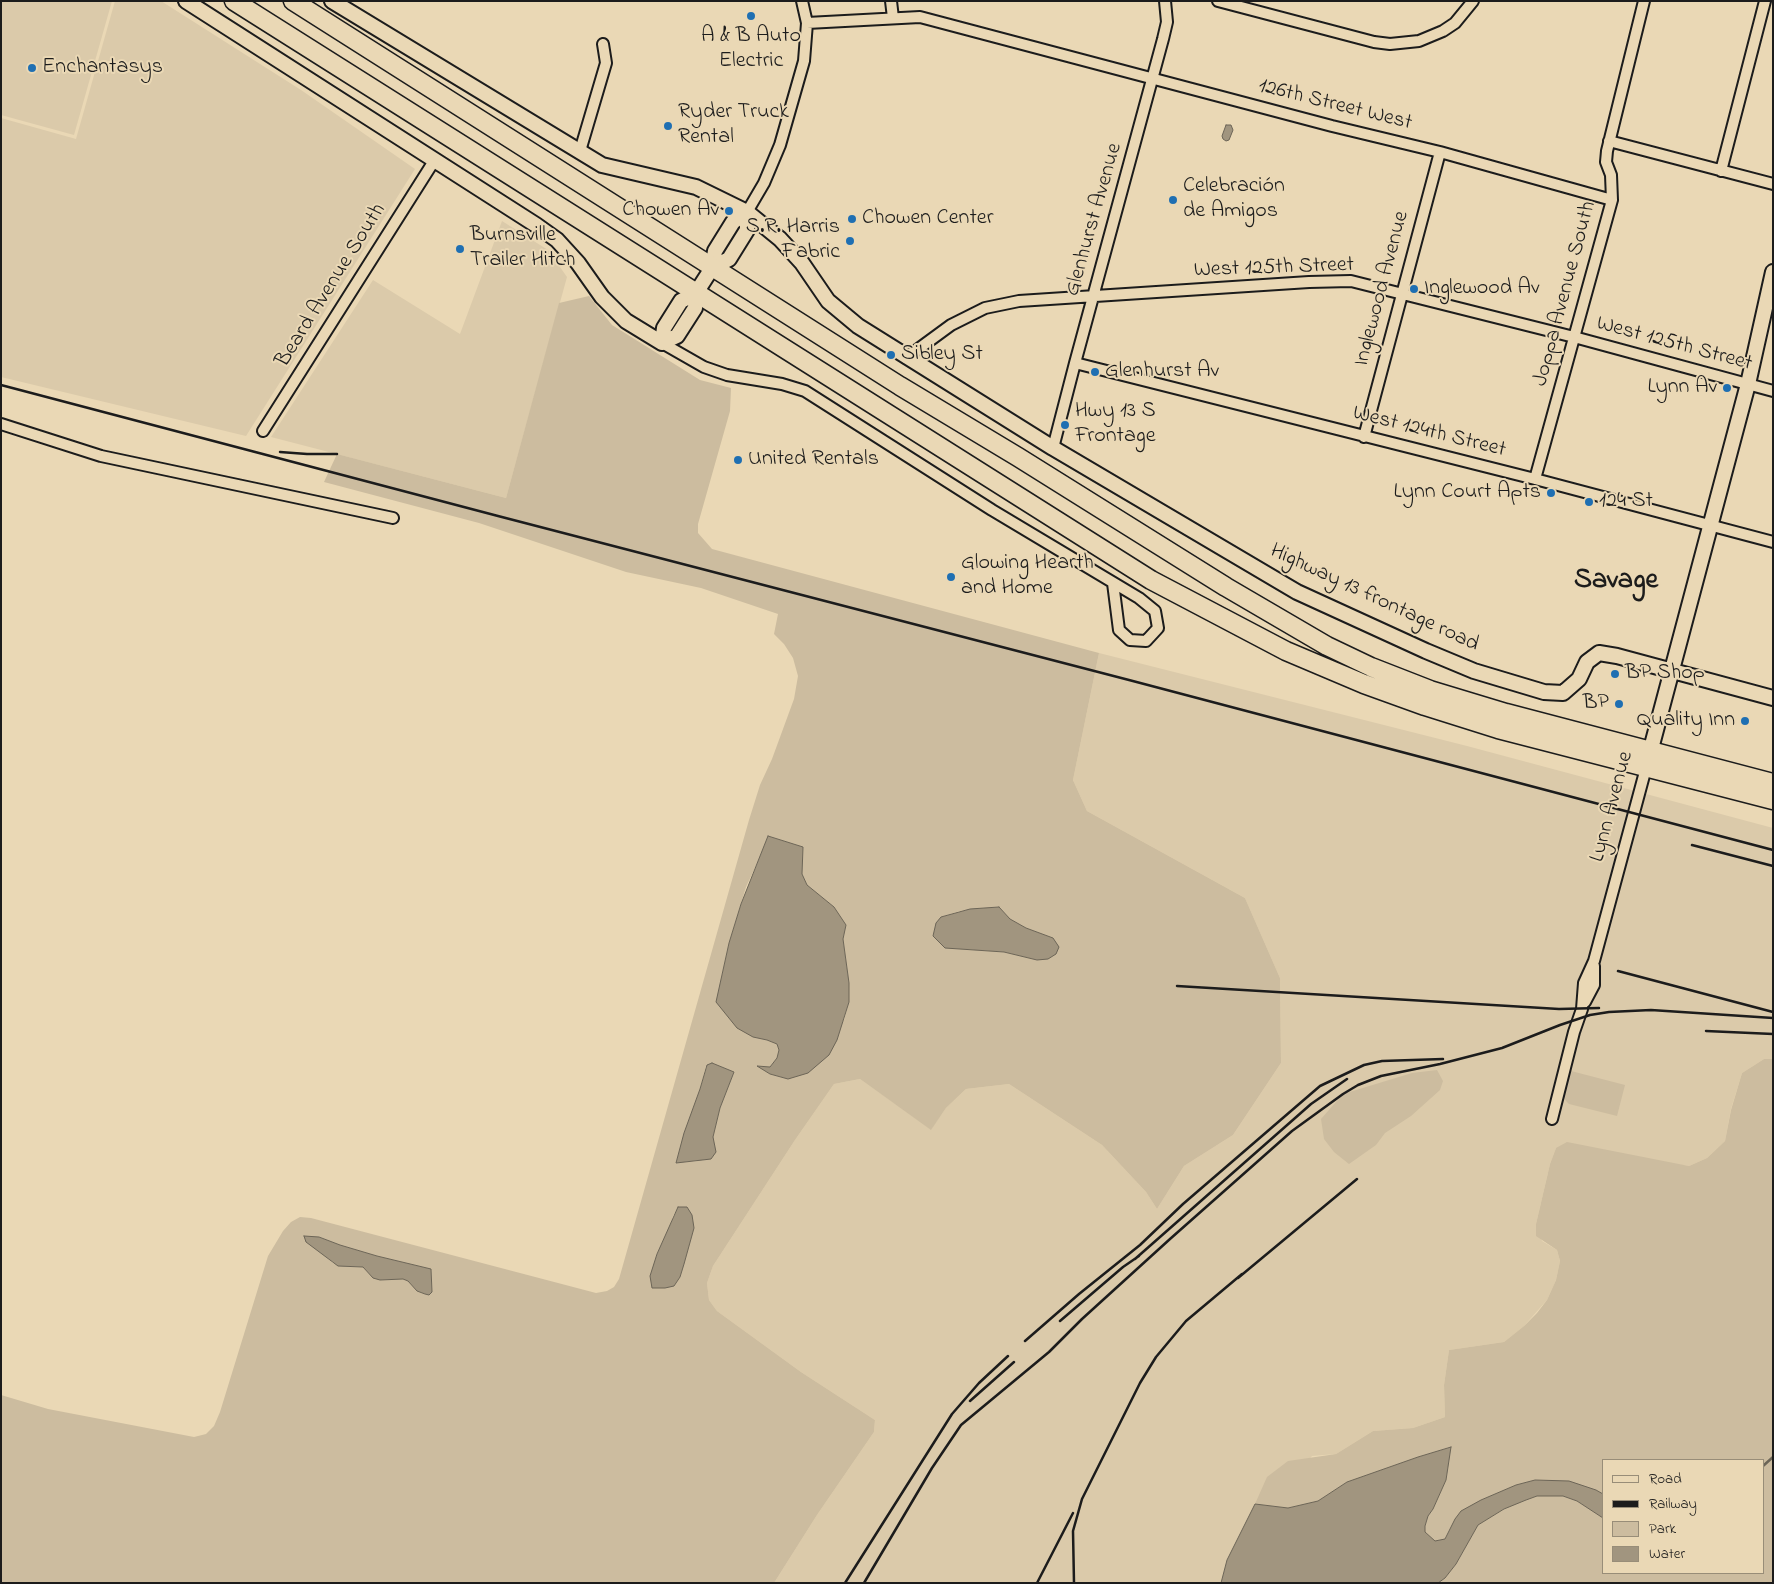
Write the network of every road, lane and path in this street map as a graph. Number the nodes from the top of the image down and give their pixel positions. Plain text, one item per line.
1 (186, 1) edge
2 (234, 1) edge
3 (293, 1) edge
4 (332, 1) edge
5 (802, 1) edge
6 (891, 1) edge
7 (1165, 1) edge
8 (1218, 1) edge
9 (1473, 1) edge
10 (1644, 1) edge
11 (1766, 1) edge
12 (894, 18) junction
13 (807, 23) junction
14 (603, 44) dead end
15 (1153, 78) junction
16 (1609, 141) junction
17 (580, 151) junction
18 (1440, 152) junction
19 (434, 161) junction
20 (1721, 171) junction
21 (1773, 184) edge
22 (1612, 200) junction
23 (747, 212) junction
24 (712, 268) junction
25 (1773, 272) edge
26 (696, 293) junction
27 (1402, 294) junction
28 (1093, 296) junction
29 (1574, 337) junction
30 (662, 343) junction
31 (906, 358) junction
32 (1075, 363) junction
33 (1748, 384) junction
34 (1773, 391) edge
35 (1, 424) edge
36 (262, 431) dead end
37 (1364, 436) junction
38 (1053, 448) junction
39 (1535, 479) junction
40 (394, 518) dead end
41 (1711, 525) junction
42 (1773, 542) edge
43 (1113, 583) junction
44 (1672, 671) junction
45 (1773, 698) edge
46 (1650, 751) junction
47 (1646, 768) junction
48 (1773, 783) edge
49 (1773, 800) edge
50 (1552, 1119) dead end

1 - 19 street
2 - 26 highway
3 - 24 highway
4 - 17 street
5 - 13 street
6 - 12 street
7 - 15 street, Glenhurst Avenue
8 - 9 street
10 - 16 street, Joppa Avenue South
11 - 20 street
12 - 13 street, 126th Street West
12 - 15 street, 126th Street West
13 - 23 street
14 - 17 street
15 - 18 street, 126th Street West
15 - 28 street, Glenhurst Avenue
16 - 20 street
16 - 22 street, Joppa Avenue South
17 - 23 street
18 - 22 street, 126th Street West
18 - 27 street, Inglewood Avenue
19 - 30 street
19 - 36 street, Beard Avenue South
20 - 21 street
22 - 29 street, Joppa Avenue South
23 - 24 street
23 - 31 street
24 - 26 street
24 - 46 highway
25 - 33 street, Lynn Avenue
26 - 30 street
26 - 47 highway
27 - 28 street, West 125th Street
27 - 29 street, West 125th Street
27 - 37 street, Inglewood Avenue
28 - 31 street, West 125th Street
28 - 32 street, Glenhurst Avenue
29 - 33 street, West 125th Street
29 - 39 street, Joppa Avenue South
30 - 43 street
31 - 38 street
32 - 37 street, West 124th Street
32 - 38 street, Glenhurst Avenue
33 - 34 street, West 125th Street
33 - 41 street, Lynn Avenue
35 - 40 street
37 - 39 street, West 124th Street
38 - 44 street, Highway 13 frontage road
39 - 41 street, West 124th Street
41 - 42 street, West 124th Street
41 - 44 street, Lynn Avenue
43 - 43 street
44 - 45 street
44 - 46 street, Lynn Avenue
46 - 47 street, Lynn Avenue
46 - 48 highway
47 - 49 highway
47 - 50 street, Lynn Avenue

